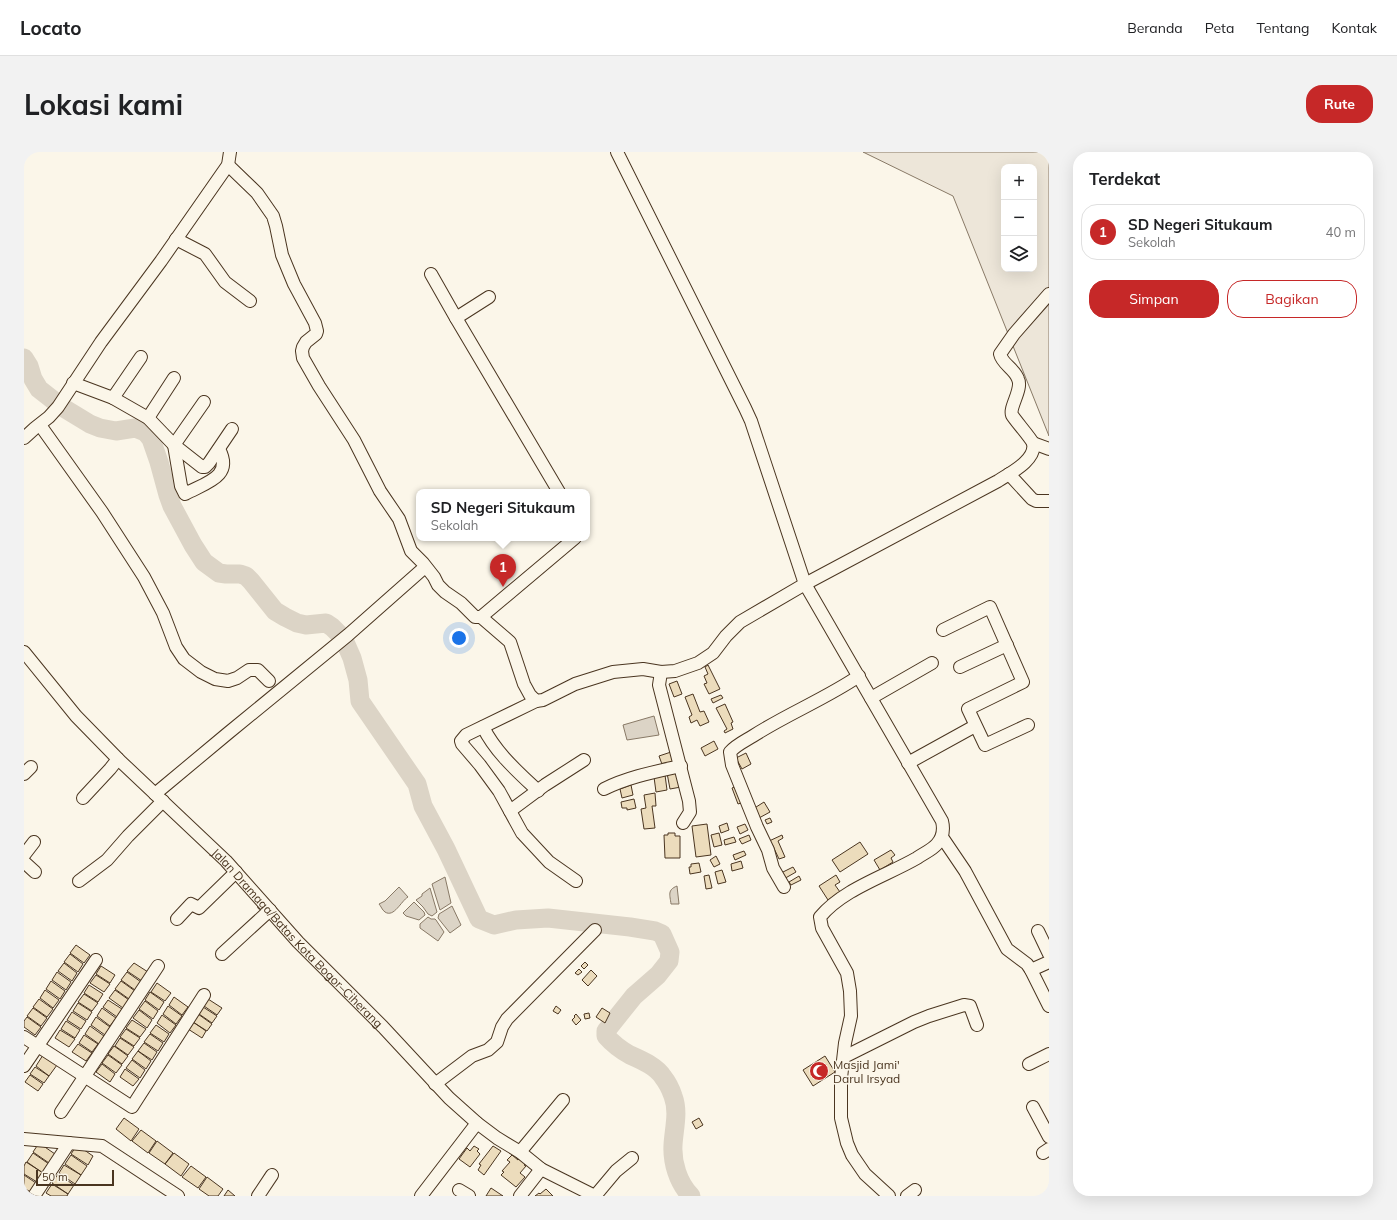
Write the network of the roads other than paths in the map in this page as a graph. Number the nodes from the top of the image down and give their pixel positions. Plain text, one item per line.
1 (230, 152) edge
2 (618, 152) edge
3 (228, 165) junction
4 (176, 239) junction
5 (432, 274) dead end
6 (1049, 295) edge
7 (489, 297) dead end
8 (250, 301) dead end
9 (456, 318) junction
10 (141, 357) dead end
11 (174, 378) dead end
12 (71, 386) junction
13 (112, 398) junction
14 (204, 402) dead end
15 (148, 418) junction
16 (40, 425) junction
17 (232, 429) dead end
18 (24, 438) edge
19 (1033, 442) junction
20 (174, 445) junction
21 (218, 449) junction
22 (1049, 449) edge
23 (205, 467) junction
24 (1008, 474) junction
25 (217, 478) junction
26 (557, 489) edge
27 (1049, 501) edge
28 (571, 541) edge
29 (425, 567) junction
30 (805, 584) junction
31 (480, 618) junction
32 (943, 630) dead end
33 (1007, 645) junction
34 (24, 652) edge
35 (932, 663) dead end
36 (960, 667) dead end
37 (661, 672) junction
38 (859, 676) junction
39 (269, 681) dead end
40 (871, 698) junction
41 (536, 701) junction
42 (1028, 725) dead end
43 (975, 726) junction
44 (483, 727) junction
45 (118, 759) junction
46 (584, 760) dead end
47 (908, 763) junction
48 (681, 766) junction
49 (604, 789) dead end
50 (538, 791) junction
51 (83, 798) dead end
52 (159, 798) junction
53 (510, 811) junction
54 (683, 823) dead end
55 (942, 837) junction
56 (34, 842) dead end
57 (24, 855) edge
58 (24, 862) edge
59 (35, 872) dead end
60 (236, 872) junction
61 (79, 881) dead end
62 (576, 881) dead end
63 (784, 887) dead end
64 (270, 910) junction
65 (177, 919) dead end
66 (594, 930) dead end
67 (1038, 932) dead end
68 (222, 954) dead end
69 (1049, 954) edge
70 (96, 960) dead end
71 (1049, 962) edge
72 (158, 966) dead end
73 (1032, 970) junction
74 (204, 995) dead end
75 (1049, 1006) edge
76 (978, 1025) dead end
77 (24, 1037) edge
78 (38, 1046) junction
79 (1049, 1054) edge
80 (844, 1057) junction
81 (1029, 1064) dead end
82 (24, 1066) edge
83 (84, 1076) junction
84 (435, 1084) junction
85 (563, 1100) dead end
86 (1033, 1107) dead end
87 (61, 1112) dead end
88 (477, 1123) junction
89 (1049, 1136) edge
90 (24, 1139) edge
91 (69, 1143) junction
92 (520, 1152) junction
93 (632, 1158) dead end
94 (541, 1169) junction
95 (272, 1175) dead end
96 (34, 1196) edge
97 (178, 1196) edge
98 (258, 1196) edge
99 (421, 1196) edge
100 (520, 1196) edge
101 (595, 1196) edge
102 (888, 1196) edge

1 - 3 street
2 - 30 street
3 - 4 street
3 - 29 street
4 - 8 street
4 - 12 street
5 - 9 street
6 - 19 street
7 - 9 street
9 - 26 street
10 - 13 street
11 - 15 street
12 - 13 street
12 - 16 street
13 - 15 street
14 - 20 street
15 - 20 street
16 - 18 street
16 - 39 street
17 - 21 street
19 - 22 street
19 - 24 street
20 - 23 street
20 - 25 street
21 - 23 street
21 - 25 street
23 - 25 street
24 - 27 street
24 - 30 street
28 - 31 street
29 - 31 street
29 - 52 street
30 - 37 street
30 - 38 street
31 - 41 street
32 - 33 street
33 - 36 street
33 - 43 street
34 - 45 street, Jalan Dramaga/Batas Kota Bogor–Ciherang
35 - 40 street
37 - 41 street
37 - 48 street
38 - 40 street
38 - 63 street
40 - 47 street
41 - 44 street
42 - 43 street
43 - 47 street
44 - 50 street
44 - 53 street
45 - 51 street
45 - 52 street, Jalan Dramaga/Batas Kota Bogor–Ciherang
46 - 50 street
47 - 55 street
48 - 49 street
48 - 54 street
50 - 53 street
52 - 60 street, Jalan Dramaga/Batas Kota Bogor–Ciherang
52 - 61 street
53 - 62 street
55 - 73 street
55 - 80 street
56 - 57 street
58 - 59 street
60 - 64 street, Jalan Dramaga/Batas Kota Bogor–Ciherang
60 - 65 street
64 - 68 street
64 - 84 street, Jalan Dramaga/Batas Kota Bogor–Ciherang
66 - 84 street
67 - 69 street
70 - 78 street
71 - 73 street
72 - 83 street
73 - 75 street
74 - 83 street
76 - 80 street
77 - 78 street
78 - 82 street
78 - 83 street
79 - 81 street
80 - 102 street
83 - 87 street
84 - 88 street, Jalan Dramaga/Batas Kota Bogor–Ciherang
85 - 92 street
86 - 89 street
88 - 92 street, Jalan Dramaga/Batas Kota Bogor–Ciherang
88 - 99 street
90 - 91 street
91 - 96 street
91 - 97 street
92 - 94 street, Jalan Dramaga/Batas Kota Bogor–Ciherang
93 - 101 street
94 - 100 street
94 - 101 street, Jalan Dramaga/Batas Kota Bogor–Ciherang
95 - 98 street

